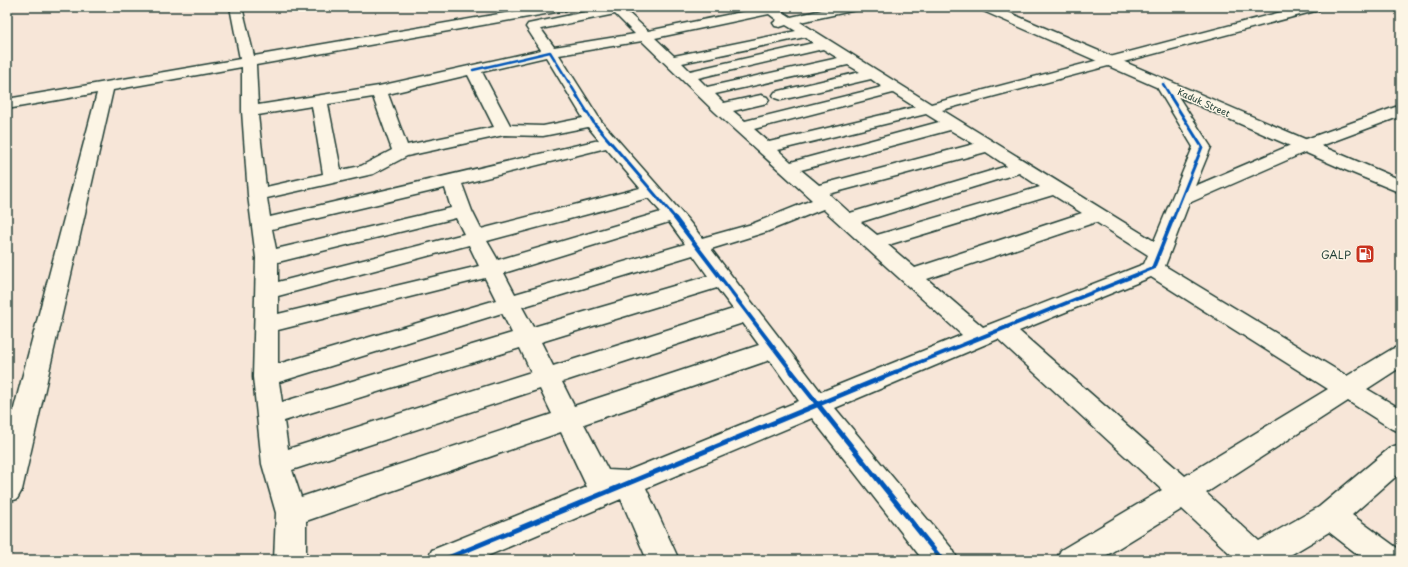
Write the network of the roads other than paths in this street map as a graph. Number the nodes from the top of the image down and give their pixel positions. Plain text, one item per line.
1 (236, 7) edge
2 (562, 7) edge
3 (852, 7) edge
4 (985, 7) edge
5 (1315, 7) edge
6 (768, 8) edge
7 (617, 9) edge
8 (788, 21) junction
9 (765, 26) dead end
10 (806, 32) junction
11 (655, 39) junction
12 (825, 44) junction
13 (550, 52) junction
14 (850, 60) junction
15 (1113, 61) junction
16 (249, 63) junction
17 (473, 70) junction
18 (873, 74) junction
19 (688, 76) junction
20 (1163, 84) junction
21 (106, 87) junction
22 (895, 88) junction
23 (379, 91) junction
24 (704, 92) junction
25 (781, 95) dead end
26 (319, 100) junction
27 (761, 100) dead end
28 (7, 104) edge
29 (721, 109) junction
30 (929, 109) junction
31 (1401, 110) edge
32 (250, 111) junction
33 (593, 121) junction
34 (952, 124) junction
35 (741, 127) junction
36 (504, 130) junction
37 (610, 142) junction
38 (988, 146) junction
39 (1304, 146) junction
40 (766, 148) junction
41 (401, 152) junction
42 (1022, 167) junction
43 (788, 168) junction
44 (333, 177) junction
45 (452, 182) junction
46 (1401, 187) edge
47 (1055, 188) junction
48 (652, 191) junction
49 (257, 195) junction
50 (821, 197) junction
51 (1180, 200) junction
52 (462, 211) junction
53 (673, 215) junction
54 (1098, 215) junction
55 (847, 220) junction
56 (262, 225) junction
57 (476, 238) junction
58 (872, 243) junction
59 (697, 246) junction
60 (267, 258) junction
61 (1156, 260) junction
62 (492, 269) junction
63 (911, 277) junction
64 (721, 279) junction
65 (267, 292) junction
66 (509, 303) junction
67 (747, 313) junction
68 (267, 325) junction
69 (991, 333) junction
70 (526, 338) junction
71 (774, 349) junction
72 (1401, 355) edge
73 (266, 377) junction
74 (546, 377) junction
75 (1347, 389) junction
76 (817, 406) junction
77 (271, 415) junction
78 (568, 419) junction
79 (1401, 422) edge
80 (1401, 455) edge
81 (276, 464) junction
82 (629, 483) junction
83 (7, 490) edge
84 (1184, 492) junction
85 (291, 513) junction
86 (1330, 516) junction
87 (452, 558) edge
88 (1257, 559) edge
89 (290, 560) edge
90 (663, 560) edge
91 (942, 560) edge
92 (1072, 560) edge
93 (1389, 560) edge

1 - 16 street
2 - 16 street
3 - 8 street
4 - 15 street, Kaduk Street
5 - 15 street
6 - 8 street
6 - 11 street
7 - 11 street
7 - 13 street
8 - 9 street
8 - 10 street
10 - 11 street
10 - 12 street
11 - 13 street
11 - 19 street
12 - 14 street
12 - 19 street
13 - 17 street
13 - 33 street
14 - 18 street
14 - 24 street
15 - 20 street, Kaduk Street
15 - 30 street
16 - 21 street
16 - 32 street
17 - 23 street
17 - 36 street
18 - 22 street
18 - 25 street
19 - 24 street
20 - 39 street, Kaduk Street
20 - 51 street
21 - 28 street
21 - 83 street
22 - 30 street
22 - 35 street
23 - 26 street
23 - 41 street
24 - 29 street
26 - 32 street
26 - 44 street
27 - 29 street
29 - 35 street
30 - 34 street
30 - 40 street
31 - 39 street
32 - 49 street
33 - 36 street
33 - 37 street
34 - 38 street
34 - 43 street
35 - 40 street
36 - 41 street
37 - 45 street
37 - 48 street
38 - 42 street
38 - 50 street
39 - 46 street, Kaduk Street
39 - 51 street
40 - 43 street
41 - 44 street
42 - 47 street
42 - 55 street
43 - 50 street
44 - 49 street
45 - 52 street
45 - 56 street
47 - 54 street
47 - 58 street
48 - 53 street
48 - 57 street
49 - 56 street
50 - 55 street
50 - 59 street
51 - 61 street
52 - 57 street
52 - 60 street
53 - 59 street
53 - 62 street
54 - 61 street
54 - 63 street
55 - 58 street
56 - 60 street
57 - 62 street
57 - 65 street
58 - 63 street
59 - 64 street
59 - 66 street
60 - 65 street
61 - 69 street
61 - 75 street
62 - 66 street
62 - 68 street
63 - 69 street
64 - 67 street
64 - 70 street
65 - 68 street
66 - 70 street
66 - 73 street
67 - 71 street
67 - 74 street
68 - 73 street
69 - 76 street
69 - 84 street
70 - 74 street
70 - 77 street
71 - 76 street
71 - 78 street
72 - 75 street
73 - 77 street
74 - 78 street
74 - 81 street
75 - 79 street
75 - 84 street
76 - 82 street
76 - 91 street
77 - 81 street
78 - 82 street
78 - 85 street
80 - 86 street
81 - 85 street
82 - 87 street
82 - 90 street
84 - 88 street
84 - 92 street
85 - 89 street
86 - 88 street
86 - 93 street

